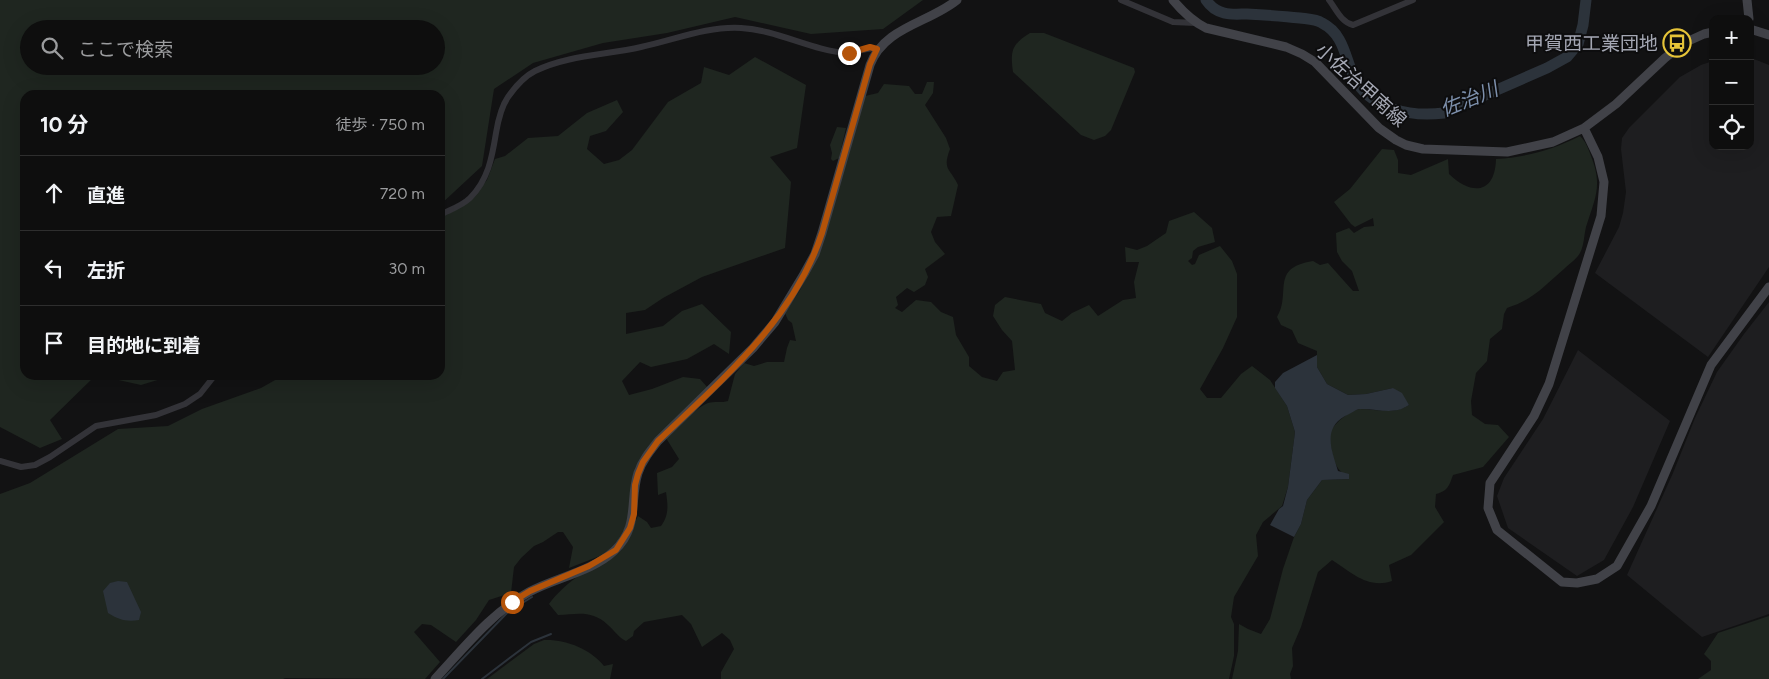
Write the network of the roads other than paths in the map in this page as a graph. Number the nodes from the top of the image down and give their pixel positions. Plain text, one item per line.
1 (957, 0) edge
2 (1121, 0) edge
3 (1173, 0) edge
4 (1329, 0) edge
5 (1413, 0) edge
6 (1747, 0) edge
7 (1749, 15) edge
8 (1196, 23) junction
9 (1754, 30) edge
10 (1709, 33) edge
11 (1769, 35) edge
12 (877, 49) junction
13 (1584, 128) junction
14 (445, 212) edge
15 (1769, 287) edge
16 (211, 380) edge
17 (0, 461) edge
18 (435, 679) edge

1 - 12 street
2 - 8 street
3 - 8 street, 小佐治甲南線
4 - 5 street
6 - 7 street
8 - 13 street, 小佐治甲南線
9 - 11 street
10 - 13 street, 小佐治甲南線
12 - 14 street
12 - 18 street
13 - 15 street
16 - 17 street

